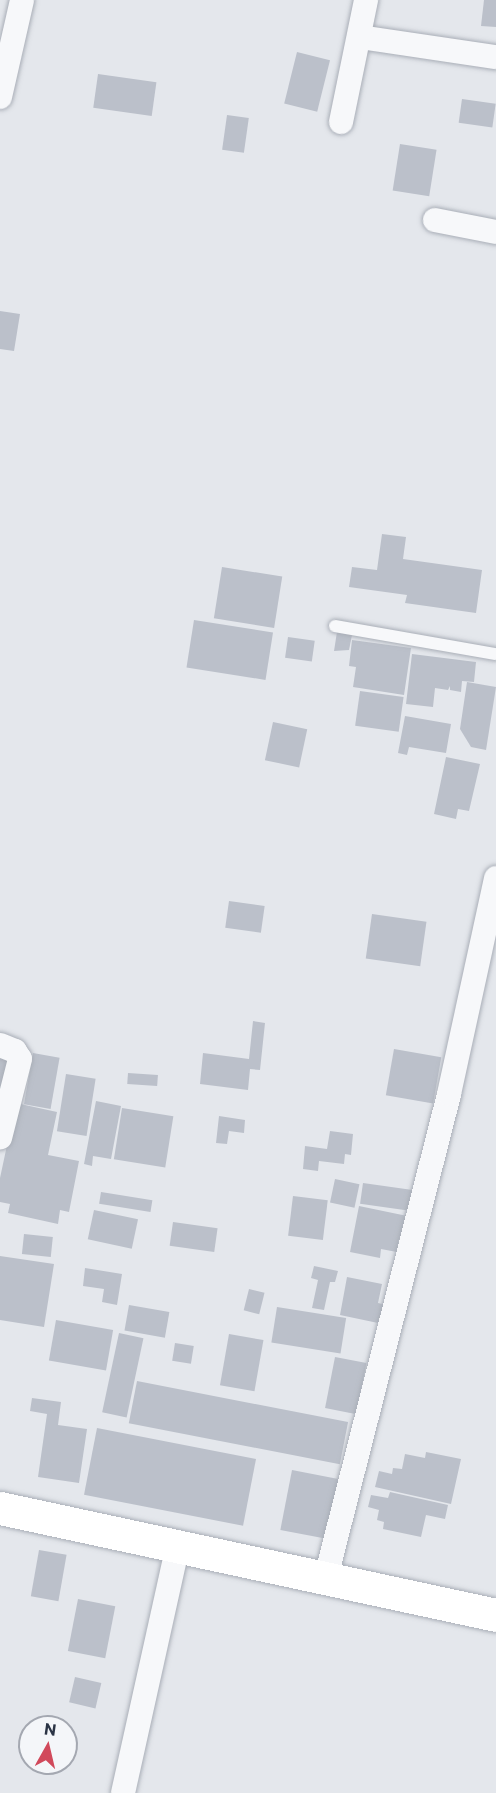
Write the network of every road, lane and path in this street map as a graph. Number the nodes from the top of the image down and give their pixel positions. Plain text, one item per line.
1 (22, 0) edge
2 (366, 0) edge
3 (360, 37) junction
4 (496, 57) edge
5 (0, 97) edge
6 (341, 122) dead end
7 (435, 220) dead end
8 (496, 232) edge
9 (335, 626) dead end
10 (496, 654) edge
11 (496, 878) edge
12 (0, 1045) edge
13 (0, 1138) edge
14 (0, 1508) edge
15 (178, 1545) junction
16 (326, 1577) junction
17 (496, 1615) edge
18 (123, 1793) edge

1 - 5 street
2 - 3 street
3 - 4 street
3 - 6 street
7 - 8 street
9 - 10 lane
11 - 16 street
12 - 13 street
14 - 15 street
15 - 16 street
15 - 18 street
16 - 17 street

